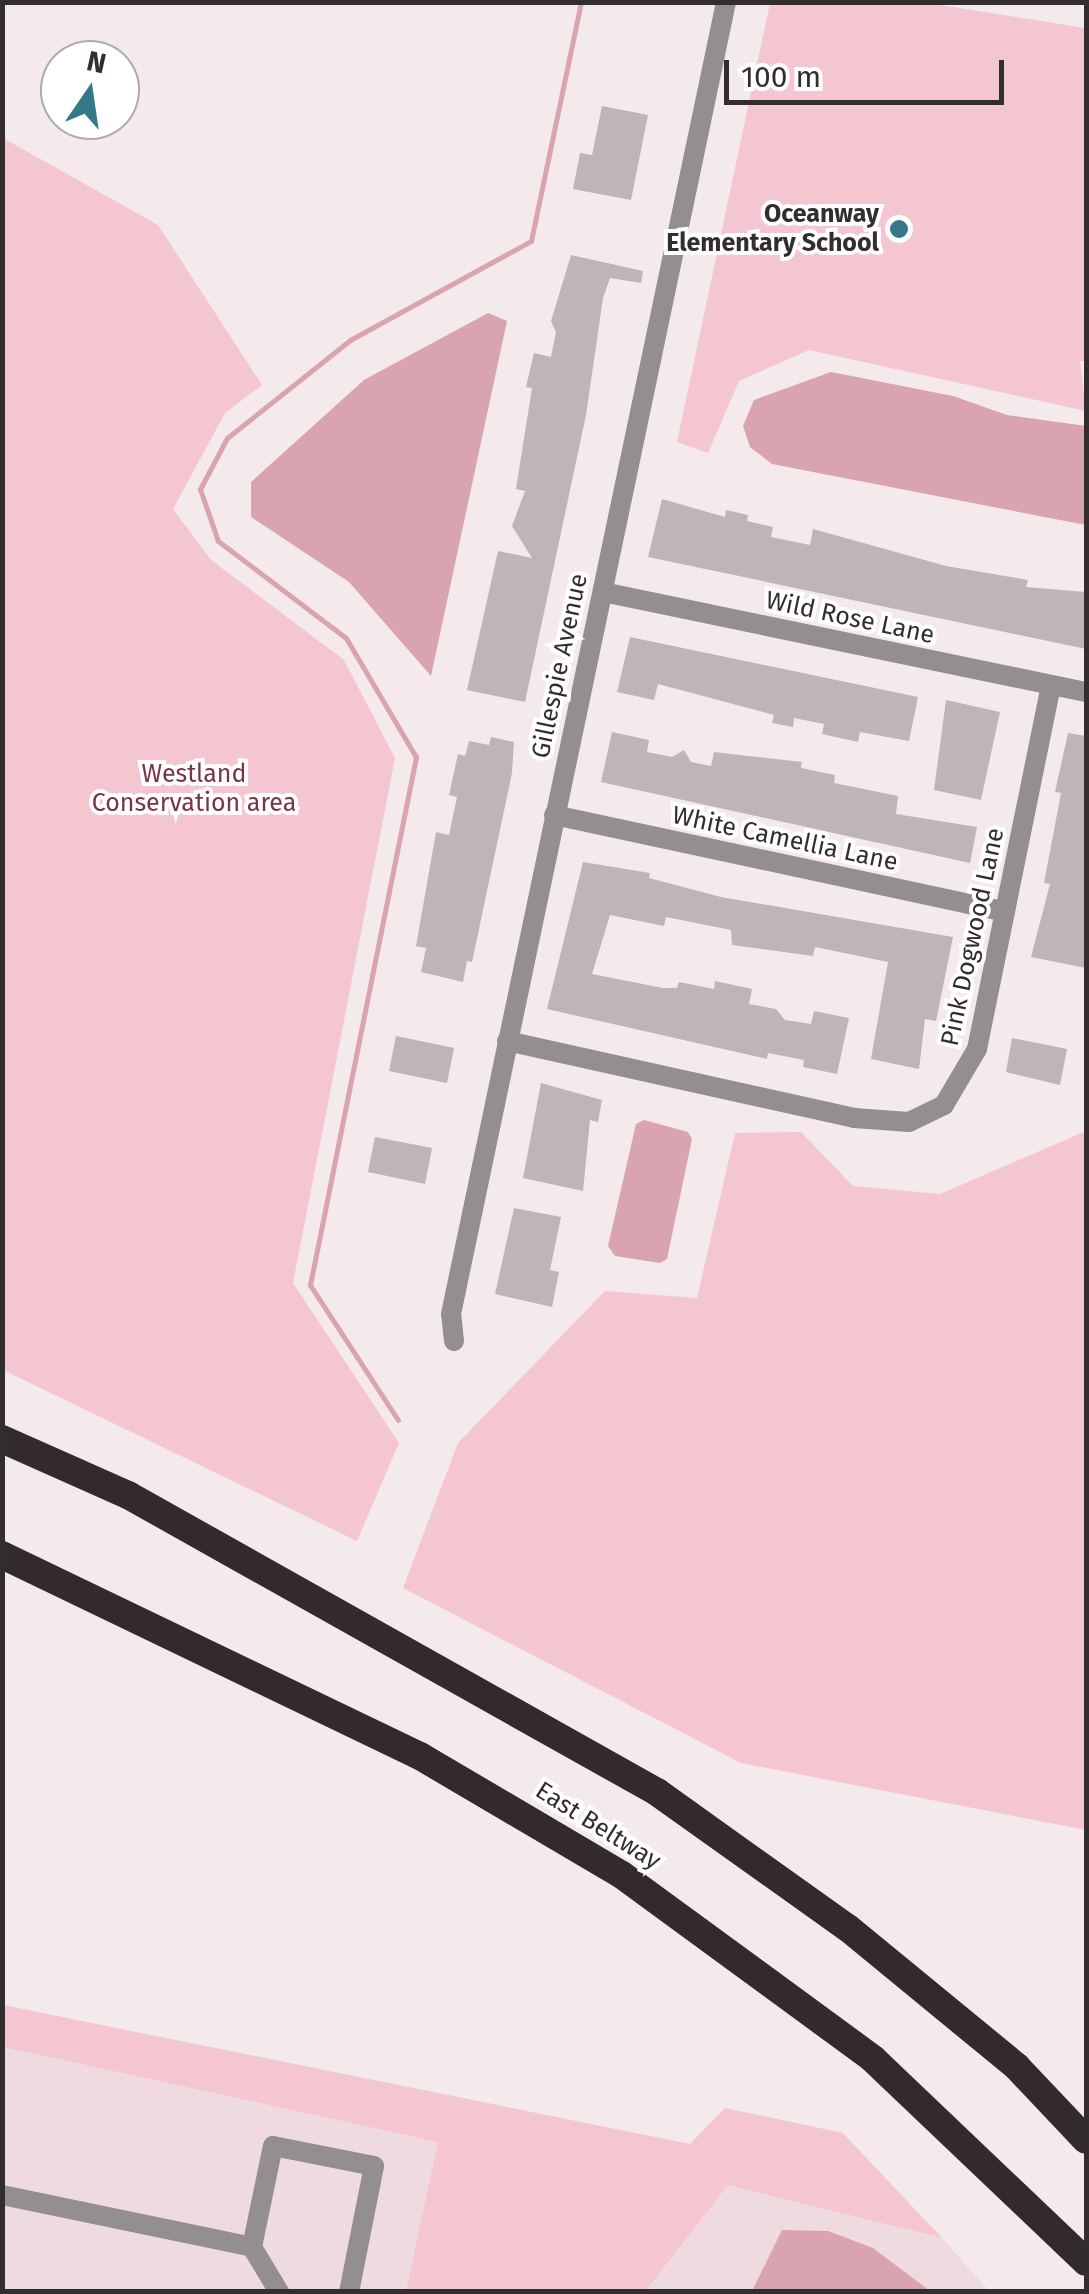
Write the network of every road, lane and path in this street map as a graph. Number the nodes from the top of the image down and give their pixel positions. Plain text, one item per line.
1 (726, 2) edge
2 (604, 592) junction
3 (1051, 685) junction
4 (1086, 692) edge
5 (554, 815) junction
6 (1004, 912) junction
7 (507, 1042) junction
8 (454, 1340) dead end
9 (2, 1436) edge
10 (2, 1555) edge
11 (2, 1576) edge
12 (185, 1640) junction
13 (1086, 2140) edge
14 (2, 2195) edge
15 (252, 2247) junction
16 (1086, 2262) edge
17 (279, 2292) edge
18 (349, 2292) edge

1 - 2 street, Gillespie Avenue
2 - 3 street, Wild Rose Lane
2 - 5 street, Gillespie Avenue
3 - 4 street, Wild Rose Lane
3 - 6 street, Pink Dogwood Lane
5 - 6 street, White Camellia Lane
5 - 7 street, Gillespie Avenue
6 - 7 street, Pink Dogwood Lane
7 - 8 street, Gillespie Avenue
9 - 13 highway
10 - 12 highway, East Beltway
11 - 12 highway
12 - 16 highway, East Beltway
14 - 15 street
15 - 17 street
15 - 18 street

